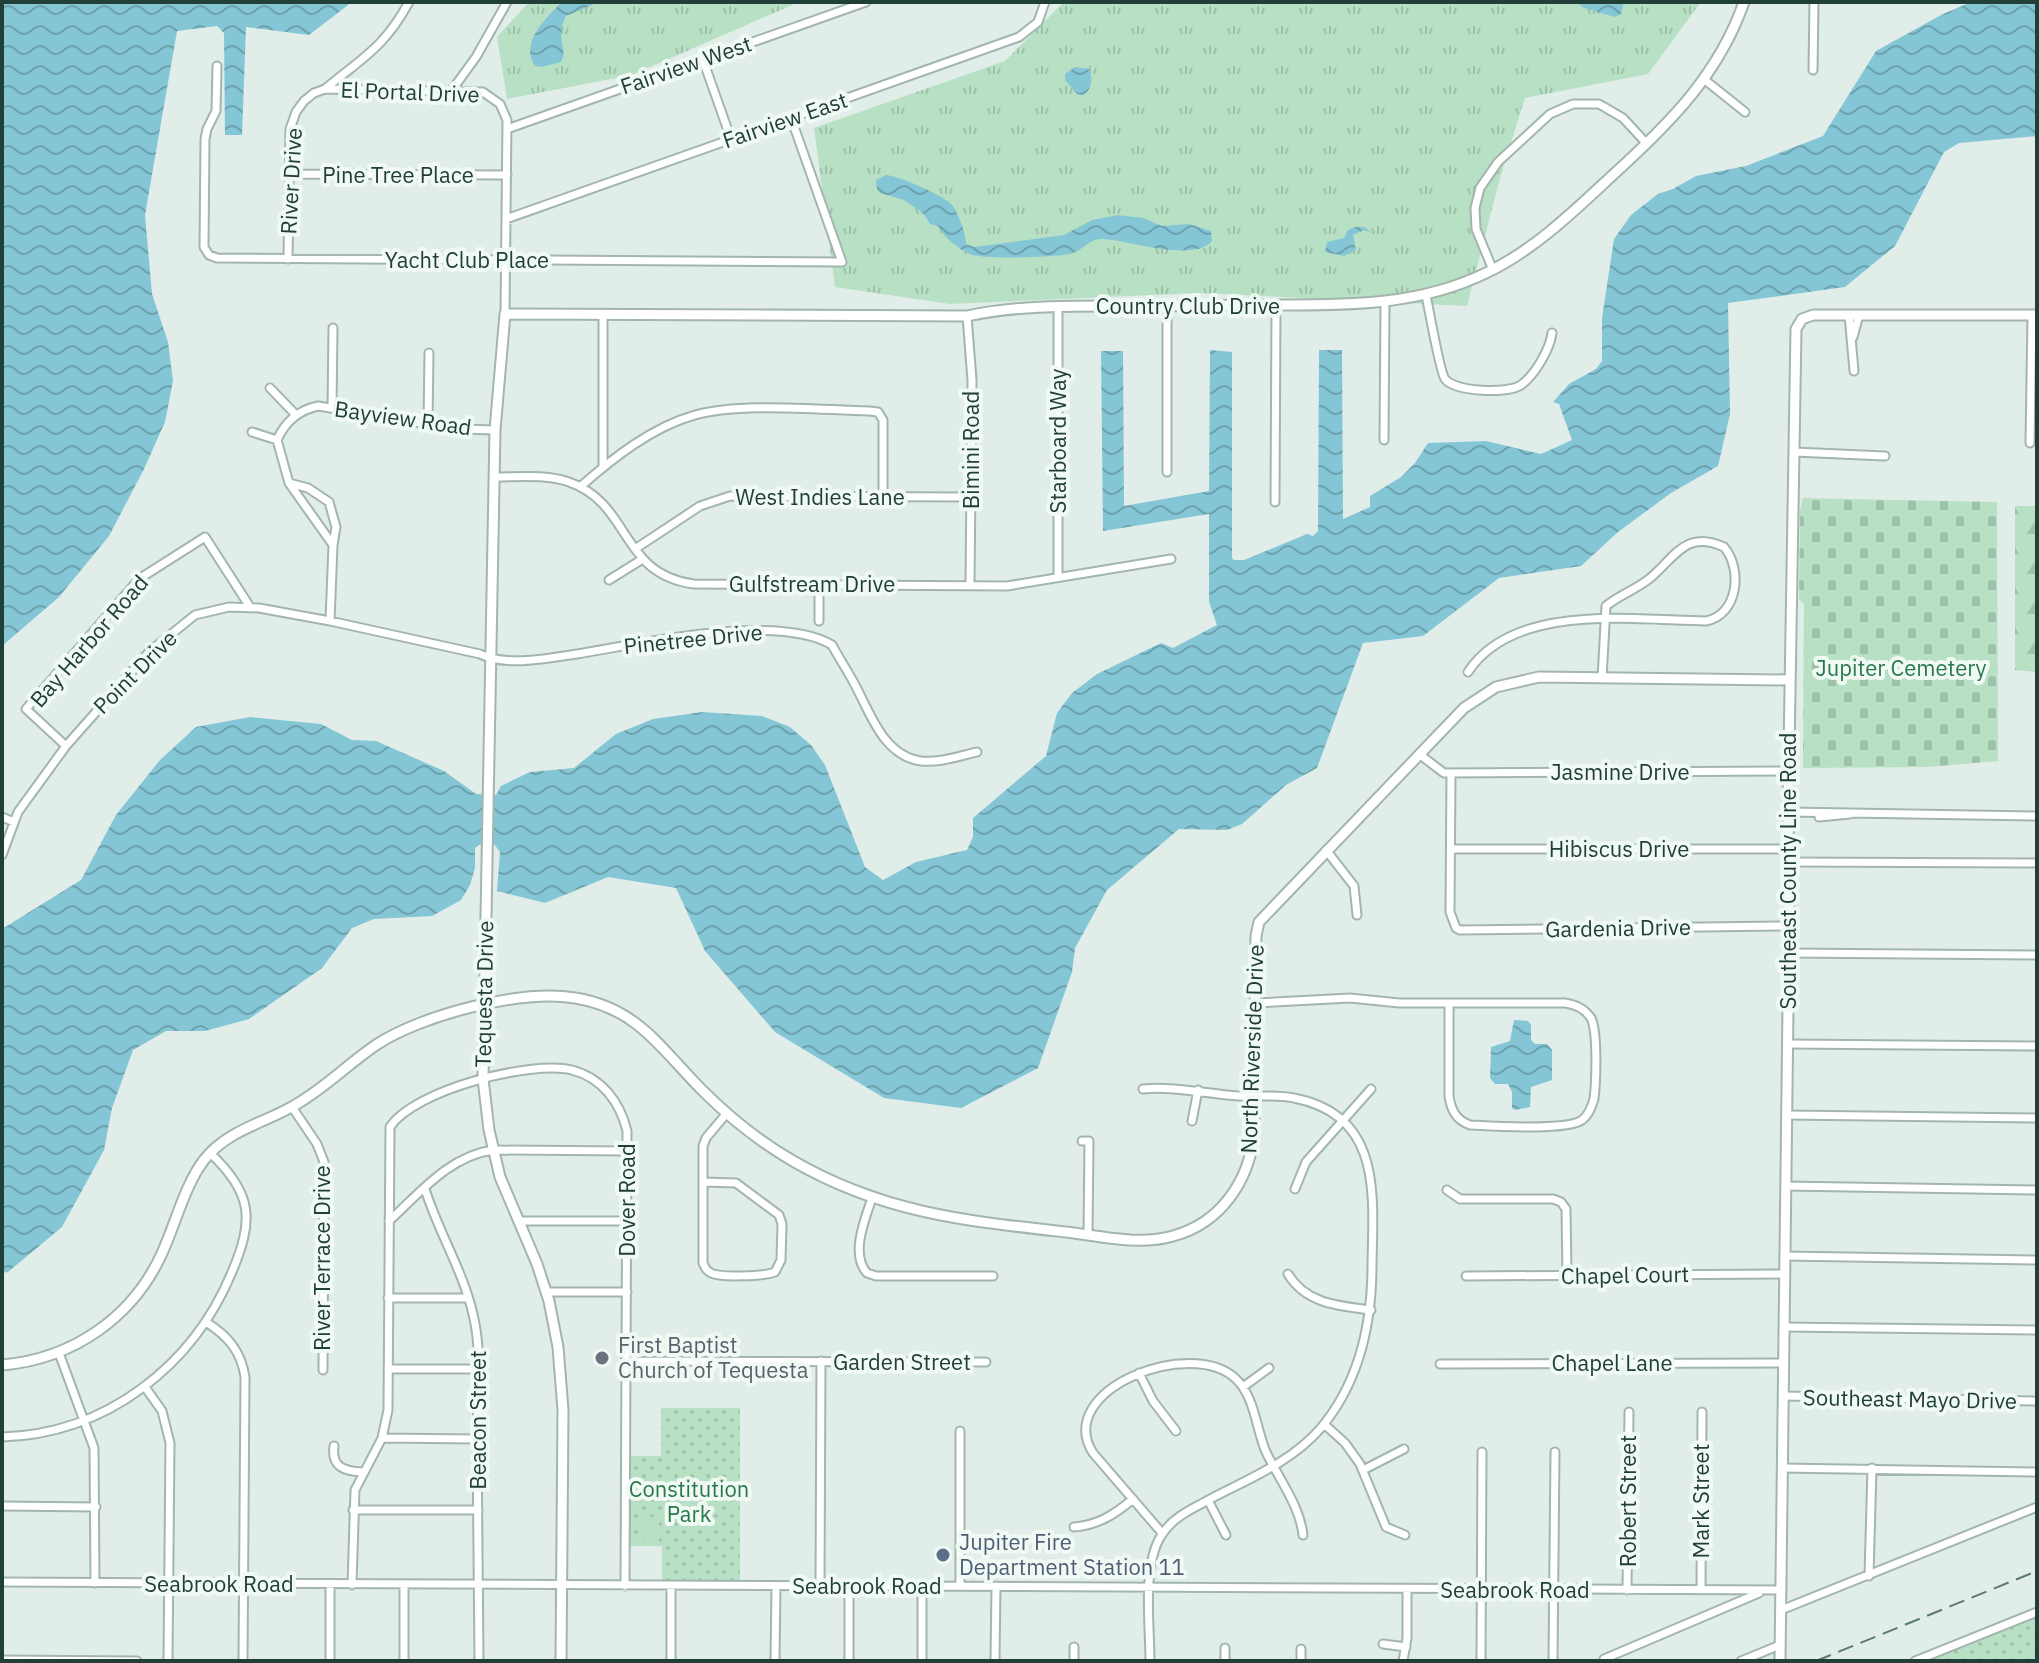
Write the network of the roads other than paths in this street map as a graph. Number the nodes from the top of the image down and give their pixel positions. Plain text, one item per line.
1 (409, 2) edge
2 (507, 2) edge
3 (866, 2) edge
4 (1045, 2) edge
5 (1744, 2) edge
6 (1814, 2) edge
7 (703, 60) junction
8 (217, 66) dead end
9 (1813, 70) dead end
10 (1705, 80) junction
11 (325, 89) junction
12 (452, 90) junction
13 (301, 105) joint
14 (1745, 112) dead end
15 (791, 118) junction
16 (507, 129) junction
17 (731, 139) junction
18 (1647, 144) junction
19 (289, 174) junction
20 (507, 175) junction
21 (506, 219) junction
22 (288, 259) junction
23 (506, 260) junction
24 (1493, 270) junction
25 (1426, 295) junction
26 (1385, 303) junction
27 (1276, 305) junction
28 (1058, 306) junction
29 (1167, 306) junction
30 (505, 314) junction
31 (603, 315) junction
32 (1854, 315) junction
33 (2035, 315) edge
34 (967, 316) junction
35 (333, 328) dead end
36 (1552, 333) dead end
37 (429, 353) dead end
38 (1854, 371) dead end
39 (270, 388) dead end
40 (332, 408) junction
41 (296, 415) junction
42 (428, 424) junction
43 (495, 430) junction
44 (252, 432) dead end
45 (277, 440) junction
46 (1384, 440) dead end
47 (2030, 443) dead end
48 (1794, 456) junction
49 (1885, 456) dead end
50 (603, 467) junction
51 (1167, 472) dead end
52 (495, 477) junction
53 (289, 483) junction
54 (580, 487) junction
55 (883, 497) junction
56 (971, 497) junction
57 (1275, 502) dead end
58 (333, 545) junction
59 (635, 549) junction
60 (1171, 559) dead end
61 (641, 560) junction
62 (1058, 577) junction
63 (609, 580) dead end
64 (819, 584) junction
65 (970, 585) junction
66 (250, 607) junction
67 (1603, 620) junction
68 (330, 621) junction
69 (819, 621) dead end
70 (490, 659) junction
71 (1468, 672) dead end
72 (1602, 678) junction
73 (1790, 680) junction
74 (66, 746) junction
75 (977, 752) dead end
76 (1419, 754) junction
77 (1788, 771) junction
78 (1451, 773) junction
79 (1788, 815) junction
80 (2037, 816) edge
81 (2, 817) edge
82 (14, 822) junction
83 (1451, 849) junction
84 (1787, 849) junction
85 (1326, 850) junction
86 (2, 855) edge
87 (1787, 862) junction
88 (2037, 863) edge
89 (1357, 915) dead end
90 (1789, 926) junction
91 (1788, 953) junction
92 (2037, 955) edge
93 (1256, 1003) junction
94 (1449, 1003) junction
95 (484, 1006) junction
96 (1787, 1044) junction
97 (2037, 1046) edge
98 (483, 1079) junction
99 (1143, 1089) dead end
100 (1371, 1089) dead end
101 (1198, 1090) junction
102 (1254, 1096) junction
103 (292, 1107) junction
104 (727, 1113) junction
105 (1786, 1115) junction
106 (2037, 1118) edge
107 (1192, 1121) dead end
108 (1341, 1121) junction
109 (1082, 1141) dead end
110 (493, 1150) junction
111 (628, 1151) junction
112 (210, 1153) junction
113 (703, 1182) junction
114 (1785, 1186) junction
115 (425, 1189) junction
116 (1295, 1189) dead end
117 (1447, 1190) dead end
118 (2037, 1190) edge
119 (872, 1198) junction
120 (389, 1221) junction
121 (518, 1221) junction
122 (627, 1221) junction
123 (1088, 1235) junction
124 (1784, 1256) junction
125 (2037, 1260) edge
126 (1288, 1274) dead end
127 (1784, 1274) junction
128 (1567, 1275) junction
129 (993, 1276) dead end
130 (1466, 1276) dead end
131 (546, 1292) junction
132 (627, 1292) junction
133 (388, 1298) junction
134 (467, 1298) junction
135 (1371, 1310) junction
136 (206, 1322) junction
137 (1784, 1327) junction
138 (2037, 1330) edge
139 (59, 1353) junction
140 (626, 1361) junction
141 (821, 1361) junction
142 (986, 1362) dead end
143 (1783, 1363) junction
144 (1440, 1364) dead end
145 (2, 1365) edge
146 (1269, 1368) dead end
147 (388, 1369) junction
148 (479, 1369) junction
149 (323, 1370) dead end
150 (1139, 1373) junction
151 (145, 1387) junction
152 (1243, 1387) junction
153 (1783, 1396) junction
154 (2037, 1401) edge
155 (1629, 1412) dead end
156 (1702, 1412) dead end
157 (85, 1420) junction
158 (1324, 1424) junction
159 (960, 1431) dead end
160 (1176, 1431) dead end
161 (2, 1437) edge
162 (382, 1438) junction
163 (477, 1439) junction
164 (1087, 1440) junction
165 (1077, 1443) dead end
166 (334, 1446) dead end
167 (1404, 1449) dead end
168 (1482, 1452) dead end
169 (1555, 1452) dead end
170 (1273, 1466) junction
171 (1782, 1468) junction
172 (1872, 1468) junction
173 (1363, 1470) junction
174 (362, 1472) junction
175 (2037, 1472) edge
176 (1133, 1499) junction
177 (1208, 1500) junction
178 (2, 1506) edge
179 (96, 1507) junction
180 (2037, 1507) edge
181 (353, 1510) junction
182 (478, 1510) junction
183 (1074, 1527) dead end
184 (1162, 1533) junction
185 (1226, 1535) dead end
186 (1303, 1535) dead end
187 (1405, 1535) dead end
188 (1869, 1576) junction
189 (2, 1582) edge
190 (95, 1583) junction
191 (169, 1584) junction
192 (244, 1584) junction
193 (330, 1585) junction
194 (352, 1585) junction
195 (404, 1585) junction
196 (479, 1585) junction
197 (561, 1586) junction
198 (625, 1586) junction
199 (671, 1586) junction
200 (776, 1586) junction
201 (820, 1586) junction
202 (849, 1586) junction
203 (922, 1586) junction
204 (960, 1586) junction
205 (996, 1586) junction
206 (1150, 1589) junction
207 (1407, 1590) junction
208 (1480, 1590) junction
209 (1554, 1590) junction
210 (1627, 1590) junction
211 (1701, 1590) junction
212 (1765, 1590) junction
213 (1781, 1590) junction
214 (1781, 1610) junction
215 (2037, 1612) edge
216 (1383, 1644) dead end
217 (1780, 1645) junction
218 (1074, 1647) dead end
219 (1406, 1647) junction
220 (1225, 1648) dead end
221 (1301, 1649) dead end
222 (1604, 1659) dead end
223 (2, 1660) edge
224 (137, 1661) edge
225 (168, 1661) edge
226 (243, 1661) edge
227 (330, 1661) edge
228 (404, 1661) edge
229 (479, 1661) edge
230 (561, 1661) edge
231 (671, 1661) edge
232 (775, 1661) edge
233 (849, 1661) edge
234 (922, 1661) edge
235 (995, 1661) edge
236 (1074, 1661) edge
237 (1150, 1661) edge
238 (1225, 1661) edge
239 (1301, 1661) edge
240 (1403, 1661) edge
241 (1481, 1661) edge
242 (1553, 1661) edge
243 (1741, 1661) edge
244 (1780, 1661) edge
245 (1915, 1661) edge

1 - 11 street
2 - 12 street
3 - 7 street, Fairview West
4 - 15 street, Fairview East
5 - 10 street, Country Club Drive
6 - 9 street
7 - 16 street, Fairview West
7 - 17 street
8 - 22 street, Yacht Club Place
10 - 14 street
10 - 18 street, Country Club Drive
11 - 12 street, El Portal Drive
11 - 13 street, El Portal Drive
12 - 16 street, El Portal Drive
13 - 19 street, River Drive
15 - 17 street, Fairview East
15 - 23 street, Yacht Club Place
16 - 20 street, El Portal Drive
17 - 21 street, Fairview East
18 - 24 street, Country Club Drive
18 - 24 street
19 - 20 street, Pine Tree Place
19 - 22 street, River Drive
20 - 21 street, El Portal Drive
21 - 23 street, El Portal Drive
22 - 23 street, Yacht Club Place
23 - 30 street, El Portal Drive
24 - 25 street, Country Club Drive
25 - 26 street, Country Club Drive
25 - 36 street
26 - 27 street, Country Club Drive
26 - 46 street
27 - 29 street, Country Club Drive
27 - 57 street
28 - 29 street, Country Club Drive
28 - 34 street, Country Club Drive
28 - 62 street, Starboard Way
29 - 51 street
30 - 31 street, Country Club Drive
30 - 43 street, Tequesta Drive
31 - 34 street, Country Club Drive
31 - 50 street
32 - 33 street, Southeast County Line Road
32 - 38 street
32 - 48 street, Southeast County Line Road
33 - 47 street
34 - 56 street, Bimini Road
35 - 40 street
37 - 42 street
39 - 41 street
40 - 41 street, Bayview Road
40 - 42 street, Bayview Road
41 - 45 street
42 - 43 street, Bayview Road
43 - 52 street, Tequesta Drive
44 - 45 street
45 - 53 street
48 - 49 street
48 - 73 street, Southeast County Line Road
50 - 54 street
50 - 55 street
52 - 54 street
52 - 70 street, Tequesta Drive
53 - 58 street
53 - 58 street
54 - 59 street
55 - 56 street, West Indies Lane
55 - 59 street, West Indies Lane
56 - 65 street, Bimini Road
58 - 68 street
59 - 61 street
60 - 62 street, Gulfstream Drive
61 - 63 street
61 - 64 street, Gulfstream Drive
62 - 65 street, Gulfstream Drive
64 - 65 street, Gulfstream Drive
64 - 69 street
66 - 68 street, Point Drive
66 - 74 street, Point Drive
66 - 74 street, Bay Harbor Road
67 - 67 street
67 - 71 street
67 - 72 street
68 - 70 street, Point Drive
70 - 75 street, Pinetree Drive
70 - 95 street, Tequesta Drive
72 - 73 street, North Riverside Drive
72 - 76 street, North Riverside Drive
73 - 77 street, Southeast County Line Road
74 - 82 street, Point Drive
76 - 78 street
76 - 85 street, North Riverside Drive
77 - 78 street, Jasmine Drive
77 - 79 street, Southeast County Line Road
78 - 83 street
79 - 80 street
79 - 84 street, Southeast County Line Road
81 - 82 street
82 - 86 street, Point Drive
83 - 84 street, Hibiscus Drive
83 - 90 street, Gardenia Drive
84 - 87 street, Southeast County Line Road
85 - 89 street
85 - 93 street, North Riverside Drive
87 - 88 street
87 - 90 street, Southeast County Line Road
90 - 91 street, Southeast County Line Road
91 - 92 street
91 - 96 street, Southeast County Line Road
93 - 94 street
93 - 102 street, North Riverside Drive
94 - 94 street
95 - 98 street, Tequesta Drive
95 - 103 street, North Riverside Drive
95 - 104 street, North Riverside Drive
96 - 97 street
96 - 105 street, Southeast County Line Road
98 - 110 street, Tequesta Drive
98 - 111 street, Dover Road
98 - 120 street, Dover Road
99 - 101 street
100 - 108 street
101 - 102 street
101 - 107 street
102 - 108 street
102 - 123 street, North Riverside Drive
103 - 112 street, North Riverside Drive
103 - 149 street, River Terrace Drive
104 - 113 street
104 - 119 street, North Riverside Drive
105 - 106 street
105 - 114 street, Southeast County Line Road
108 - 116 street
108 - 135 street
109 - 123 street
110 - 111 street
110 - 115 street
110 - 121 street, Tequesta Drive
111 - 122 street, Dover Road
112 - 136 street
112 - 139 street
113 - 113 street
114 - 118 street
114 - 124 street, Southeast County Line Road
115 - 120 street
115 - 134 street, Beacon Street
117 - 128 street
119 - 123 street, North Riverside Drive
119 - 129 street
120 - 133 street, Dover Road
121 - 122 street
121 - 131 street, Tequesta Drive
122 - 132 street, Dover Road
124 - 125 street
124 - 127 street, Southeast County Line Road
126 - 135 street
127 - 128 street, Chapel Court
127 - 137 street, Southeast County Line Road
128 - 130 street, Chapel Court
131 - 132 street
131 - 197 street, Tequesta Drive
132 - 140 street, Dover Road
133 - 134 street
133 - 147 street, Dover Road
134 - 148 street, Beacon Street
135 - 158 street
136 - 151 street
136 - 192 street
137 - 138 street
137 - 143 street, Southeast County Line Road
139 - 145 street
139 - 157 street
140 - 141 street, Garden Street
140 - 198 street, Dover Road
141 - 142 street, Garden Street
141 - 201 street
143 - 144 street, Chapel Lane
143 - 153 street, Southeast County Line Road
146 - 152 street
147 - 148 street
147 - 162 street, Dover Road
148 - 163 street, Beacon Street
150 - 152 street
150 - 160 street
150 - 164 street
151 - 157 street
151 - 191 street
152 - 170 street
153 - 154 street, Southeast Mayo Drive
153 - 171 street, Southeast County Line Road
155 - 210 street, Robert Street
156 - 211 street, Mark Street
157 - 161 street
157 - 179 street
158 - 170 street
158 - 173 street
159 - 204 street
162 - 163 street
162 - 174 street, Dover Road
163 - 182 street, Beacon Street
164 - 165 street
164 - 176 street
166 - 174 street
167 - 173 street
168 - 208 street
169 - 209 street
170 - 177 street
170 - 186 street
171 - 172 street
171 - 213 street, Southeast County Line Road
172 - 175 street
172 - 188 street
173 - 187 street
174 - 181 street, Dover Road
176 - 183 street
176 - 184 street
177 - 184 street
177 - 185 street
178 - 179 street
179 - 190 street
180 - 188 street
181 - 182 street
181 - 194 street, Dover Road
182 - 196 street, Beacon Street
184 - 206 street
188 - 214 street
189 - 190 street, Seabrook Road
190 - 191 street, Seabrook Road
191 - 192 street, Seabrook Road
191 - 225 street
192 - 193 street, Seabrook Road
192 - 226 street
193 - 194 street, Seabrook Road
193 - 227 street
194 - 195 street, Seabrook Road
195 - 196 street, Seabrook Road
195 - 228 street
196 - 197 street, Seabrook Road
196 - 229 street, Beacon Street
197 - 198 street, Seabrook Road
197 - 230 street, Tequesta Drive
198 - 199 street, Seabrook Road
199 - 200 street, Seabrook Road
199 - 231 street
200 - 201 street, Seabrook Road
200 - 232 street
201 - 202 street, Seabrook Road
202 - 203 street, Seabrook Road
202 - 233 street
203 - 204 street, Seabrook Road
203 - 234 street
204 - 205 street, Seabrook Road
205 - 206 street, Seabrook Road
205 - 235 street
206 - 207 street, Seabrook Road
206 - 237 street
207 - 208 street, Seabrook Road
207 - 219 street
208 - 209 street, Seabrook Road
208 - 241 street
209 - 210 street, Seabrook Road
209 - 242 street
210 - 211 street, Seabrook Road
211 - 212 street, Seabrook Road
212 - 213 street, Seabrook Road
212 - 222 street
213 - 214 street, Southeast County Line Road
214 - 217 street, Southeast County Line Road
215 - 245 street
216 - 219 street
217 - 243 street
217 - 244 street, Southeast County Line Road
218 - 236 street
219 - 240 street
220 - 238 street
221 - 239 street
223 - 224 street

